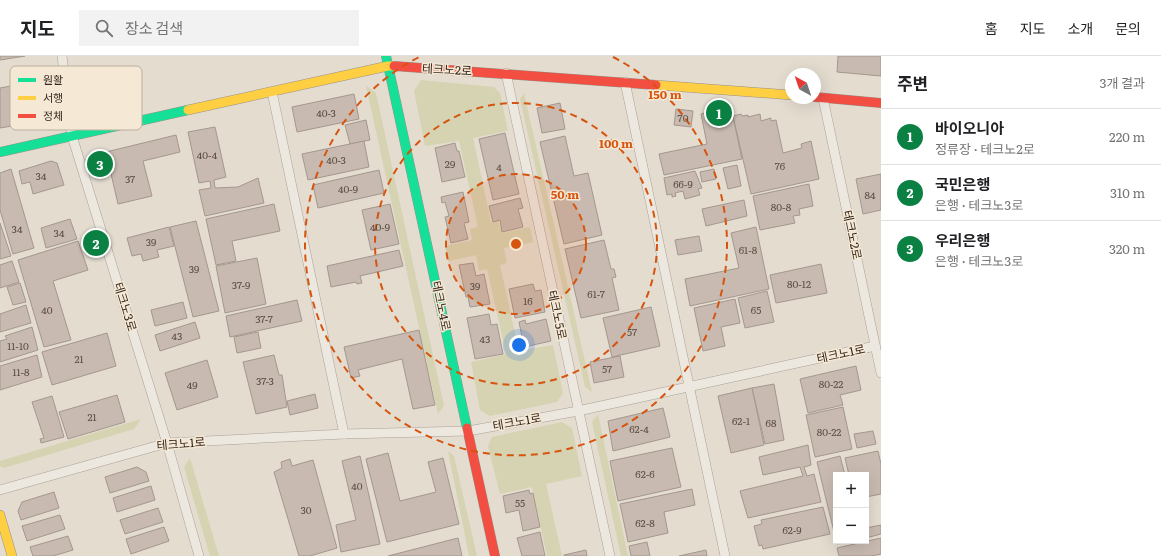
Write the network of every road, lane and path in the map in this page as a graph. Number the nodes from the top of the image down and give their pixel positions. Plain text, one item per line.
1 (62, 56) edge
2 (386, 56) edge
3 (63, 66) edge
4 (388, 66) junction
5 (506, 73) junction
6 (625, 82) junction
7 (272, 92) junction
8 (785, 95) edge
9 (821, 98) edge
10 (881, 103) edge
11 (820, 104) edge
12 (142, 121) edge
13 (71, 130) edge
14 (99, 130) edge
15 (72, 136) junction
16 (0, 152) edge
17 (875, 346) junction
18 (881, 373) edge
19 (688, 387) junction
20 (578, 410) junction
21 (468, 431) junction
22 (344, 434) junction
23 (167, 443) junction
24 (0, 490) edge
25 (0, 515) edge
26 (12, 556) edge
27 (199, 556) edge
28 (495, 556) edge
29 (610, 556) edge
30 (725, 556) edge

1 - 3 street, 테크노3로
2 - 4 main road, 테크노4로
4 - 5 main road, 테크노2로
4 - 7 main road, 테크노2로
4 - 21 main road, 테크노4로
5 - 6 main road, 테크노2로
5 - 20 street, 테크노5로
6 - 8 main road, 테크노2로
6 - 19 street
7 - 12 main road, 테크노2로
7 - 22 street
9 - 10 main road, 테크노2로
11 - 17 street, 테크노2로
13 - 15 street, 테크노3로
14 - 15 main road, 테크노2로
15 - 16 main road, 테크노2로
15 - 23 street, 테크노3로
17 - 18 street, 테크노2로
17 - 19 street, 테크노1로
19 - 20 street, 테크노1로
19 - 30 street
20 - 21 street, 테크노1로
20 - 29 street, 테크노5로
21 - 22 street, 테크노1로
21 - 28 main road, 테크노4로
22 - 23 street, 테크노1로
23 - 24 street, 테크노1로
23 - 27 street, 테크노3로
25 - 26 main road

